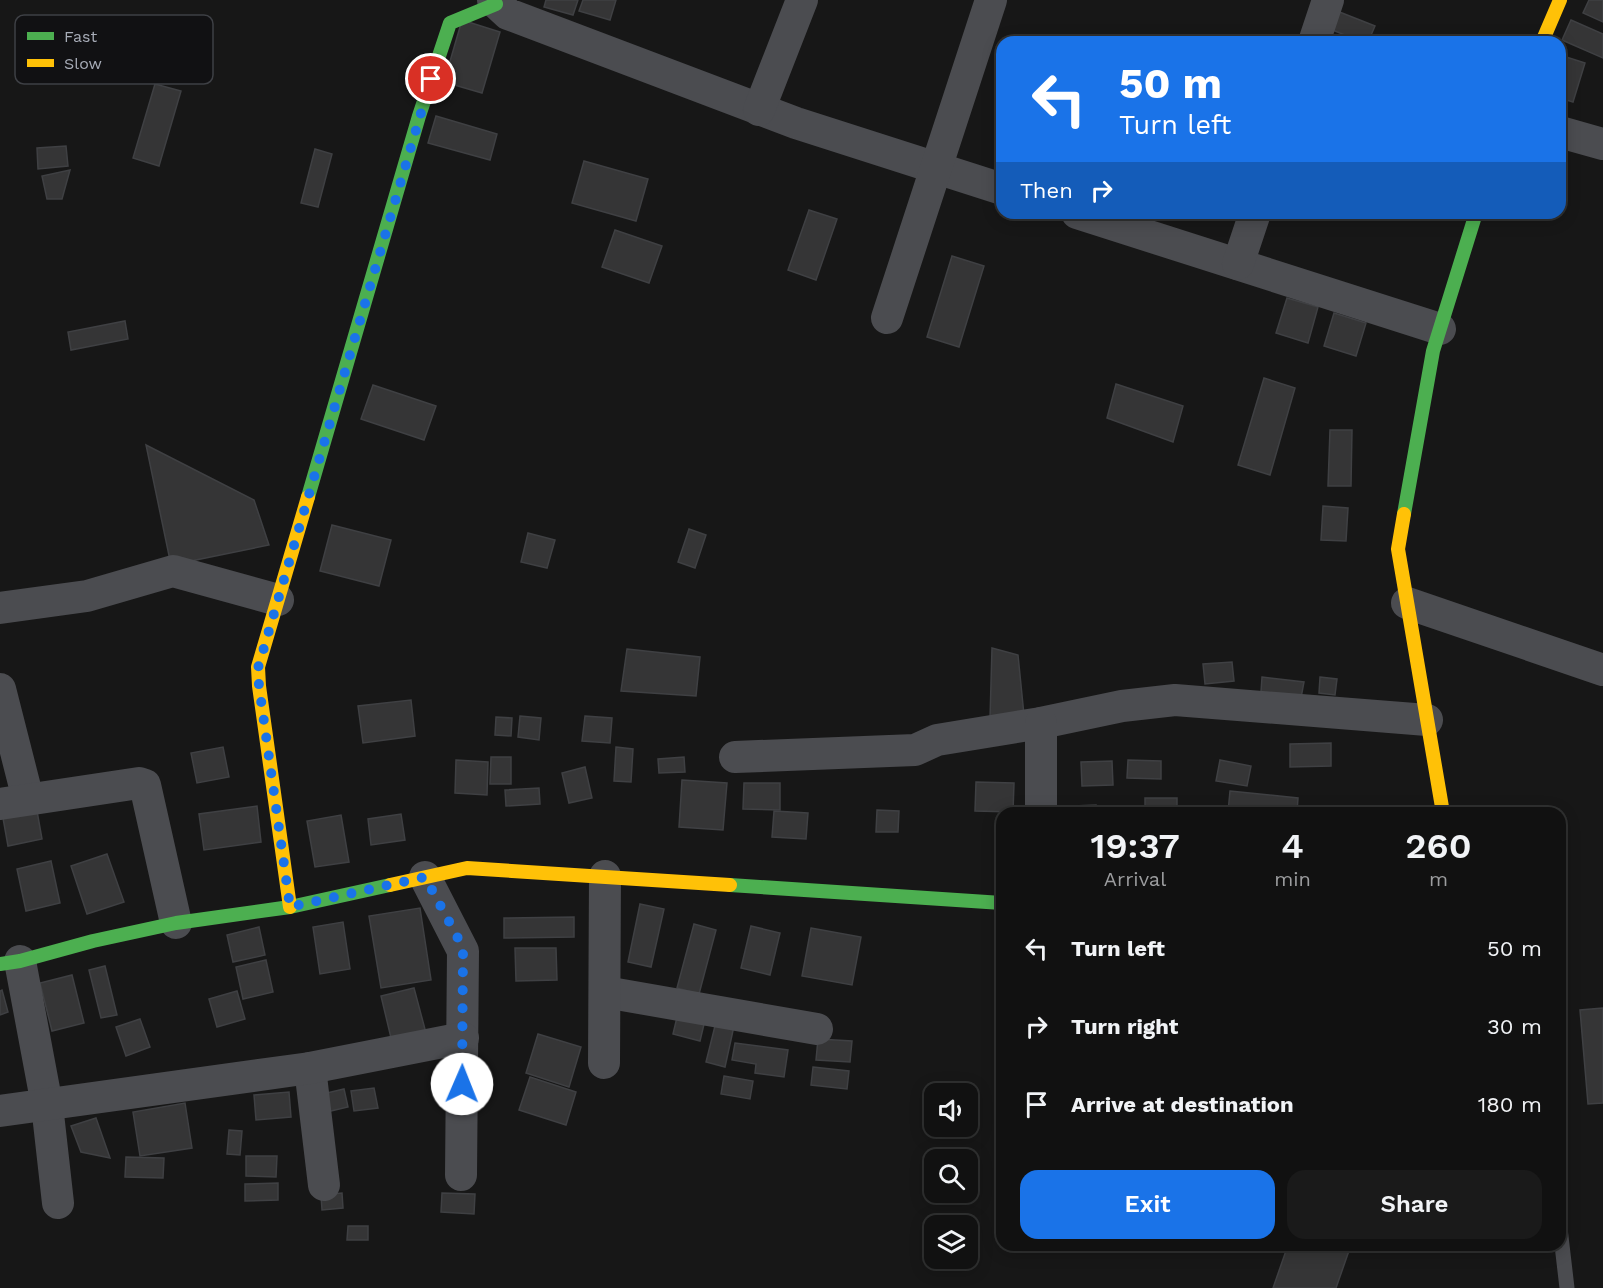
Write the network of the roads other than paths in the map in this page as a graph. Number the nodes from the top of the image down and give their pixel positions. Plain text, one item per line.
1 (802, 0) edge
2 (991, 0) edge
3 (1328, 0) edge
4 (1560, 0) edge
5 (494, 2) edge
6 (1316, 36) edge
7 (1545, 36) edge
8 (759, 110) junction
9 (1566, 134) edge
10 (1603, 144) edge
11 (938, 168) junction
12 (996, 187) edge
13 (1096, 219) edge
14 (1253, 219) edge
15 (1474, 219) edge
16 (1238, 264) junction
17 (887, 318) dead end
18 (1440, 329) junction
19 (278, 600) junction
20 (1407, 603) junction
21 (0, 608) edge
22 (1603, 670) edge
23 (0, 689) edge
24 (1426, 720) junction
25 (1041, 723) junction
26 (735, 757) dead end
27 (14, 801) edge
28 (1041, 807) edge
29 (1442, 807) edge
30 (605, 876) junction
31 (425, 877) junction
32 (996, 902) edge
33 (290, 907) junction
34 (176, 923) junction
35 (10, 963) edge
36 (605, 992) junction
37 (817, 1029) dead end
38 (463, 1038) junction
39 (604, 1063) dead end
40 (310, 1068) junction
41 (47, 1105) junction
42 (0, 1112) edge
43 (461, 1175) dead end
44 (324, 1185) dead end
45 (58, 1203) dead end
46 (1563, 1251) edge
47 (1567, 1288) edge

1 - 8 street
2 - 11 street
3 - 6 street
4 - 7 street
5 - 8 street
5 - 19 street
8 - 11 street
9 - 10 street
11 - 12 street
11 - 17 street
13 - 16 street
14 - 16 street
15 - 18 street
16 - 18 street
18 - 20 street
19 - 21 street
19 - 33 street
20 - 22 street
20 - 24 street
23 - 27 street
24 - 25 street
24 - 29 street
25 - 26 street
25 - 28 street
27 - 34 street
30 - 31 street
30 - 32 street
30 - 36 street
31 - 33 street
31 - 38 street
33 - 34 street
34 - 35 street
35 - 41 street
36 - 37 street
36 - 39 street
38 - 40 street
38 - 43 street
40 - 41 street
40 - 44 street
41 - 42 street
41 - 45 street
46 - 47 lane

